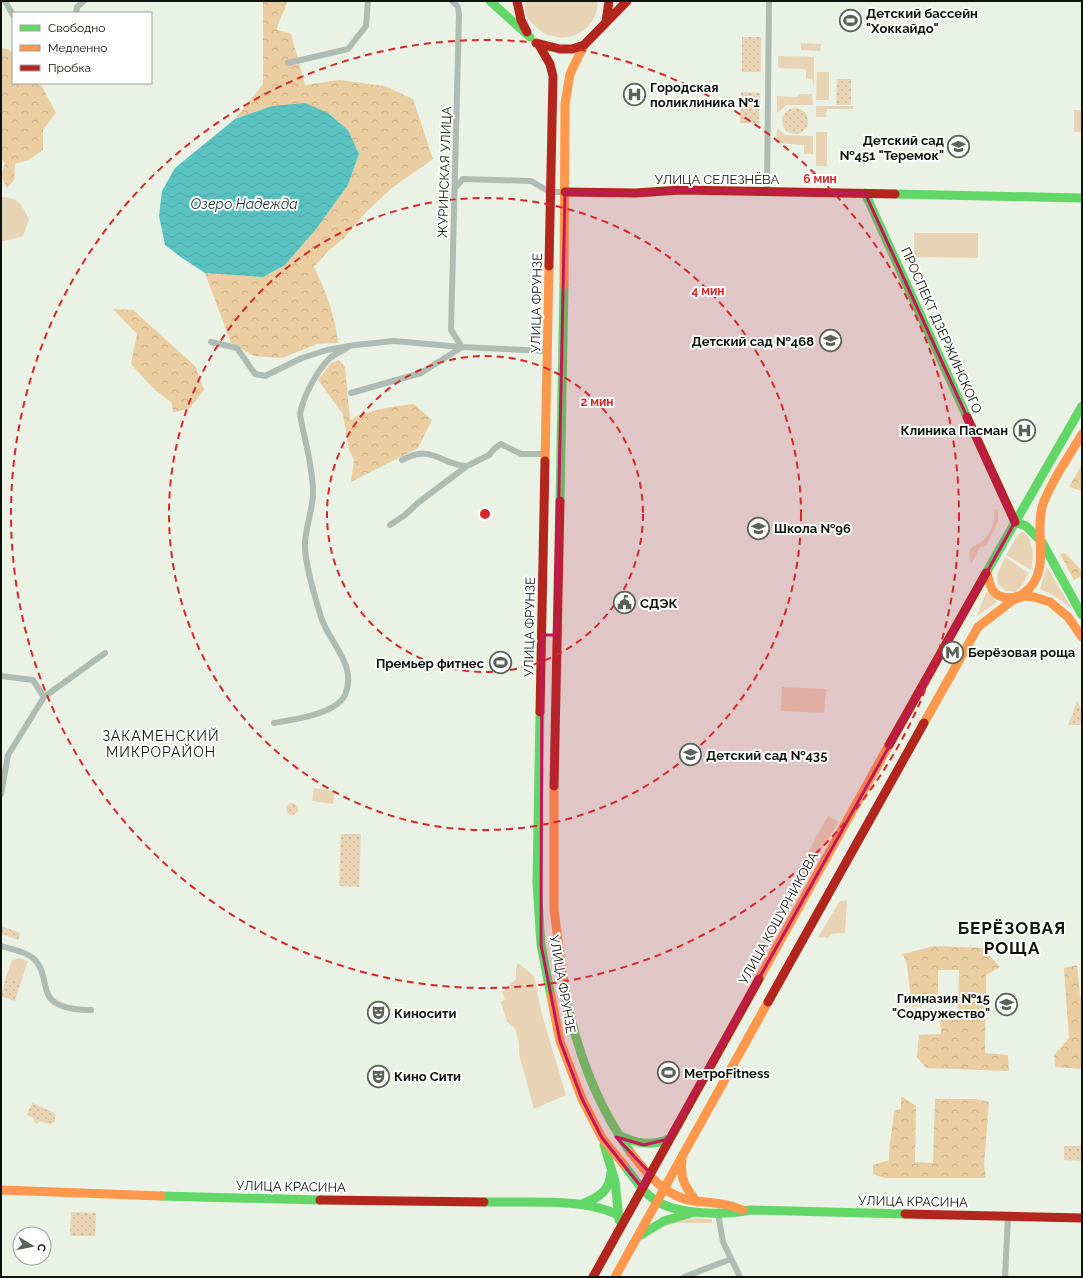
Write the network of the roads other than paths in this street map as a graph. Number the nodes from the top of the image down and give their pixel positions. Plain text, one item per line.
1 (5, 1) edge
2 (84, 1) edge
3 (368, 1) edge
4 (452, 1) edge
5 (490, 1) edge
6 (517, 1) edge
7 (609, 1) edge
8 (627, 1) edge
9 (769, 1) edge
10 (76, 12) edge
11 (12, 13) edge
12 (606, 23) junction
13 (530, 37) junction
14 (539, 45) junction
15 (584, 45) junction
16 (288, 63) dead end
17 (455, 188) junction
18 (550, 192) junction
19 (565, 192) junction
20 (767, 192) junction
21 (866, 193) junction
22 (1082, 198) edge
23 (211, 342) dead end
24 (348, 347) junction
25 (462, 347) junction
26 (548, 351) junction
27 (351, 393) dead end
28 (1082, 406) edge
29 (1082, 434) edge
30 (546, 454) junction
31 (402, 460) dead end
32 (467, 466) junction
33 (1015, 522) junction
34 (390, 525) dead end
35 (1042, 542) junction
36 (987, 573) junction
37 (1020, 596) junction
38 (1082, 615) edge
39 (542, 635) junction
40 (556, 635) junction
41 (1082, 637) edge
42 (105, 653) dead end
43 (1, 676) edge
44 (44, 697) junction
45 (555, 701) junction
46 (540, 702) junction
47 (274, 723) dead end
48 (1, 794) edge
49 (1, 946) edge
50 (91, 1010) dead end
51 (618, 1135) junction
52 (602, 1138) junction
53 (668, 1139) junction
54 (684, 1154) junction
55 (610, 1166) junction
56 (650, 1173) junction
57 (642, 1188) junction
58 (1, 1190) edge
59 (664, 1190) junction
60 (658, 1202) junction
61 (697, 1202) junction
62 (581, 1204) junction
63 (743, 1210) junction
64 (700, 1212) junction
65 (718, 1213) junction
66 (620, 1216) junction
67 (1008, 1216) junction
68 (1082, 1218) edge
69 (618, 1233) junction
70 (637, 1238) junction
71 (731, 1259) junction
72 (593, 1277) edge
73 (615, 1277) edge
74 (684, 1277) edge
75 (740, 1277) edge
76 (1004, 1277) edge

1 - 11 street
2 - 10 street
3 - 16 street
4 - 17 street, ЖУРИНСКАЯ УЛИЦА
5 - 13 main road, УЛИЦА ФРУНЗЕ
6 - 13 main road
7 - 12 main road
8 - 12 main road, УЛИЦА ФРУНЗЕ
9 - 20 street
12 - 15 main road, УЛИЦА ФРУНЗЕ
13 - 14 main road, УЛИЦА ФРУНЗЕ
14 - 15 main road
14 - 18 main road, УЛИЦА ФРУНЗЕ
15 - 19 main road, УЛИЦА ФРУНЗЕ
17 - 18 street
17 - 25 street, ЖУРИНСКАЯ УЛИЦА
18 - 19 street, УЛИЦА СЕЛЕЗНЁВА
18 - 26 main road, УЛИЦА ФРУНЗЕ
19 - 20 main road, УЛИЦА СЕЛЕЗНЁВА
19 - 40 main road, УЛИЦА ФРУНЗЕ
20 - 21 main road, УЛИЦА СЕЛЕЗНЁВА
21 - 22 main road, УЛИЦА СЕЛЕЗНЁВА
21 - 33 main road, ПРОСПЕКТ ДЗЕРЖИНСКОГО
23 - 24 street
24 - 25 street
24 - 47 street
25 - 26 street
25 - 27 street
26 - 30 main road, УЛИЦА ФРУНЗЕ
28 - 33 main road
29 - 35 main road
30 - 32 street
30 - 39 main road, УЛИЦА ФРУНЗЕ
31 - 32 street
32 - 34 street
33 - 35 main road
33 - 36 main road, УЛИЦА КОШУРНИКОВА
35 - 37 main road
35 - 38 main road
36 - 37 main road
36 - 53 main road, УЛИЦА КОШУРНИКОВА
37 - 41 main road
37 - 54 main road
39 - 40 main road
39 - 46 main road, УЛИЦА ФРУНЗЕ
40 - 45 main road, УЛИЦА ФРУНЗЕ
42 - 44 street
43 - 44 street
44 - 48 street
45 - 46 main road
45 - 51 main road, УЛИЦА ФРУНЗЕ
46 - 52 main road, УЛИЦА ФРУНЗЕ
49 - 50 street
51 - 53 main road
51 - 56 main road, УЛИЦА ФРУНЗЕ
52 - 55 main road
52 - 57 main road, УЛИЦА ФРУНЗЕ
53 - 56 main road, УЛИЦА КОШУРНИКОВА
54 - 59 main road
54 - 61 main road
55 - 62 main road, УЛИЦА КРАСИНА
55 - 66 main road
56 - 57 main road, УЛИЦА КОШУРНИКОВА
56 - 59 main road, УЛИЦА ФРУНЗЕ
57 - 60 main road, УЛИЦА ФРУНЗЕ
57 - 69 main road, УЛИЦА КОШУРНИКОВА
58 - 62 main road, УЛИЦА КРАСИНА
59 - 60 main road
59 - 61 main road, УЛИЦА КРАСИНА
60 - 64 main road, УЛИЦА КРАСИНА
60 - 70 main road
61 - 63 main road, УЛИЦА КРАСИНА
62 - 66 main road, УЛИЦА КРАСИНА
63 - 65 main road, УЛИЦА КРАСИНА
63 - 67 main road, УЛИЦА КРАСИНА
64 - 65 main road, УЛИЦА КРАСИНА
64 - 70 main road
65 - 71 street
66 - 69 main road
67 - 68 main road, УЛИЦА КРАСИНА
67 - 76 street
69 - 72 main road, УЛИЦА КОШУРНИКОВА
70 - 73 main road
71 - 74 street
71 - 75 street

